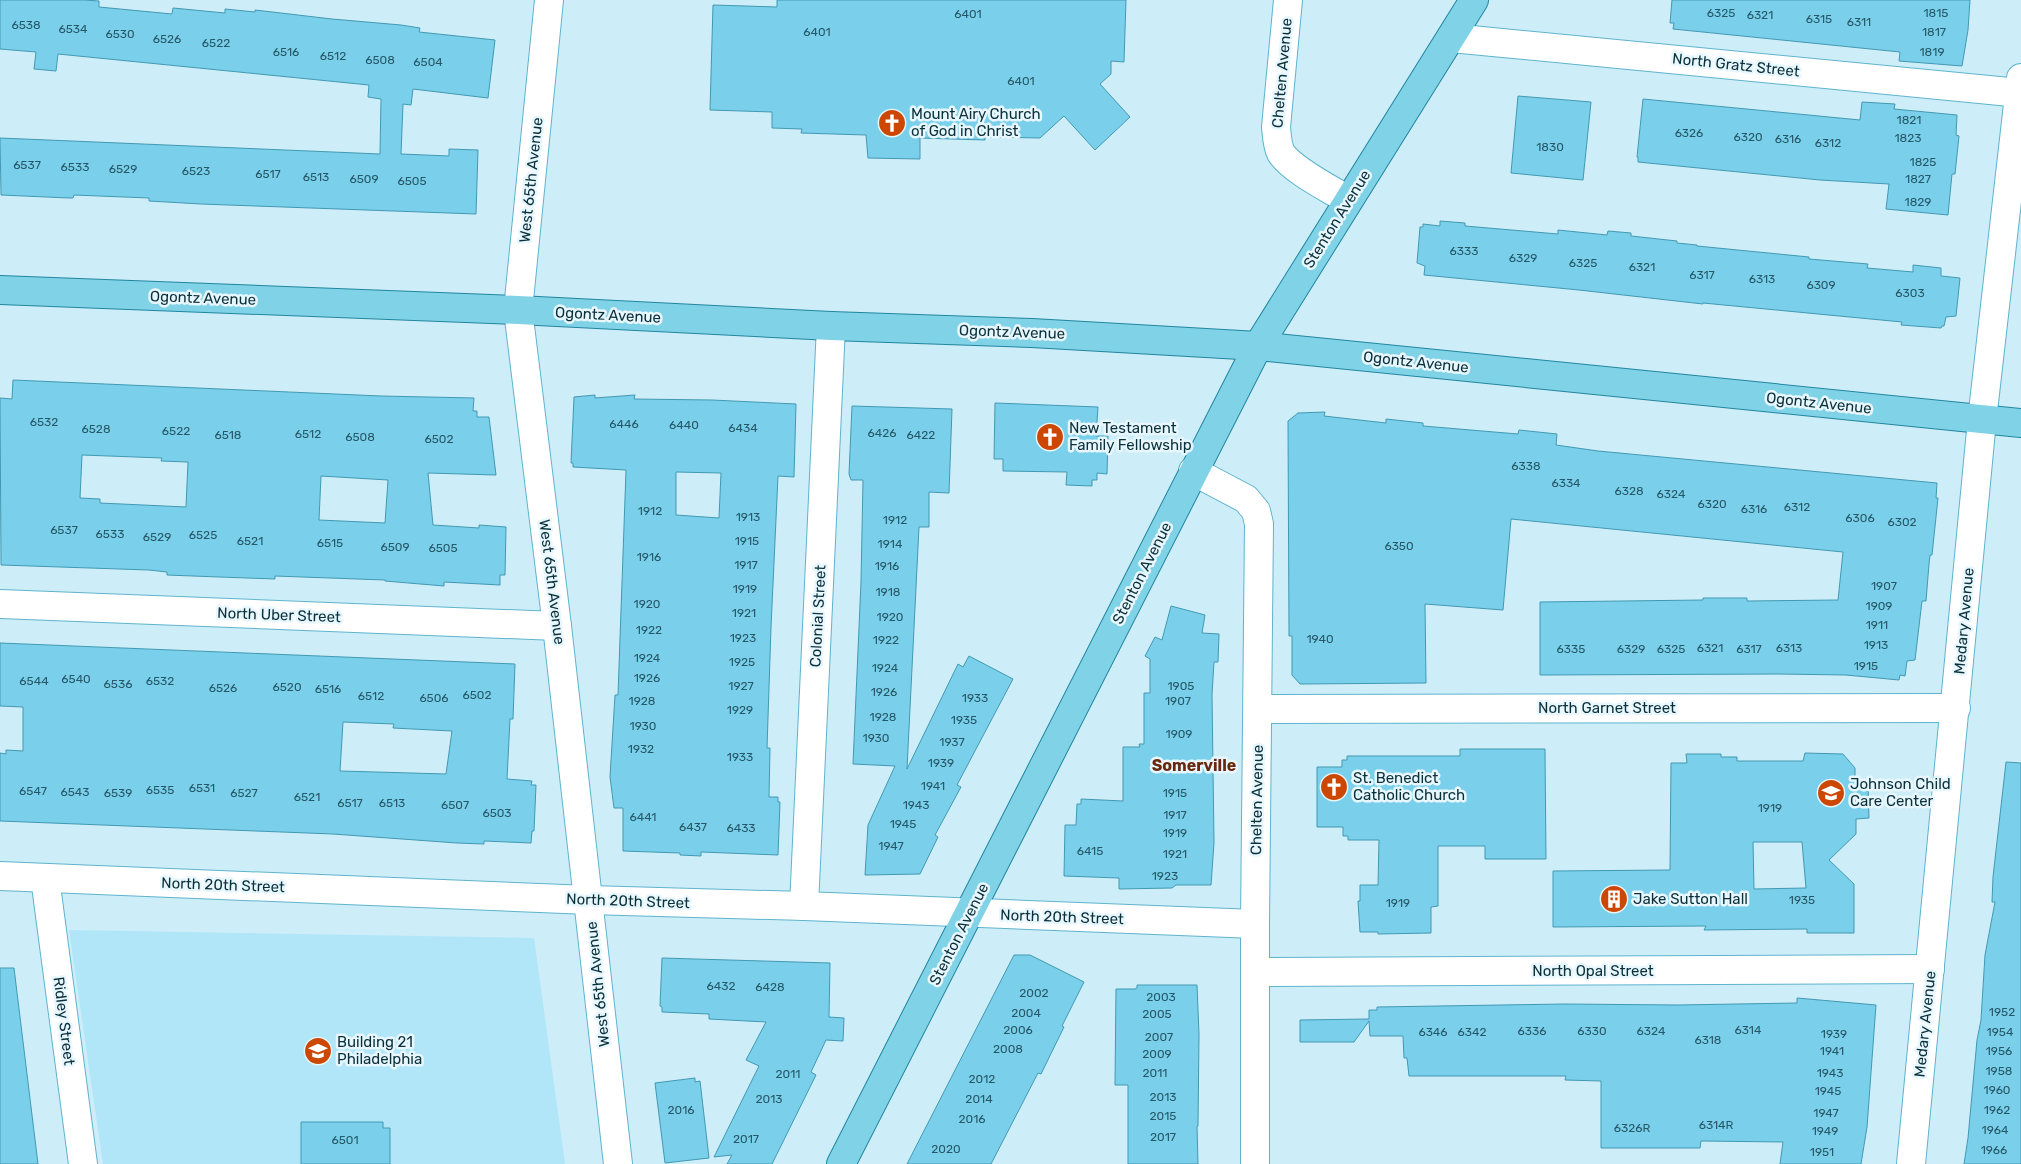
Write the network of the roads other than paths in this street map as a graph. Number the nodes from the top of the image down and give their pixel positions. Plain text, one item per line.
1 (549, 0) edge
2 (1288, 0) edge
3 (1474, 0) edge
4 (1450, 38) junction
5 (2021, 88) edge
6 (1348, 200) junction
7 (0, 290) edge
8 (518, 310) junction
9 (831, 326) junction
10 (1258, 346) junction
11 (1982, 420) junction
12 (2021, 423) edge
13 (1193, 472) junction
14 (0, 604) edge
15 (558, 626) junction
16 (1956, 708) junction
17 (1258, 709) junction
18 (0, 876) edge
19 (45, 878) junction
20 (589, 900) junction
21 (804, 906) junction
22 (969, 914) junction
23 (1255, 924) junction
24 (1930, 969) junction
25 (1256, 972) junction
26 (82, 1164) edge
27 (618, 1164) edge
28 (841, 1164) edge
29 (1255, 1164) edge
30 (1911, 1164) edge

1 - 8 street, West 65th Avenue
2 - 6 street, Chelten Avenue
3 - 4 main road, Stenton Avenue
4 - 5 street, North Gratz Street
4 - 6 main road, Stenton Avenue
5 - 11 street, Medary Avenue
6 - 10 main road, Stenton Avenue
7 - 8 main road, Ogontz Avenue
8 - 9 main road, Ogontz Avenue
8 - 15 street, West 65th Avenue
9 - 10 main road, Ogontz Avenue
9 - 21 street, Colonial Street
10 - 11 main road, Ogontz Avenue
10 - 13 main road, Stenton Avenue
11 - 12 main road, Ogontz Avenue
11 - 16 street, Medary Avenue
13 - 17 street, Chelten Avenue
13 - 22 main road, Stenton Avenue
14 - 15 street, North Uber Street
15 - 20 street, West 65th Avenue
16 - 17 street, North Garnet Street
16 - 24 street, Medary Avenue
17 - 23 street, Chelten Avenue
18 - 19 street, North 20th Street
19 - 20 street, North 20th Street
19 - 26 street, Ridley Street
20 - 21 street, North 20th Street
20 - 27 street, West 65th Avenue
21 - 22 street, North 20th Street
22 - 23 street, North 20th Street
22 - 28 main road, Stenton Avenue
23 - 25 street, Chelten Avenue
24 - 25 street, North Opal Street
24 - 30 street, Medary Avenue
25 - 29 street, Chelten Avenue

